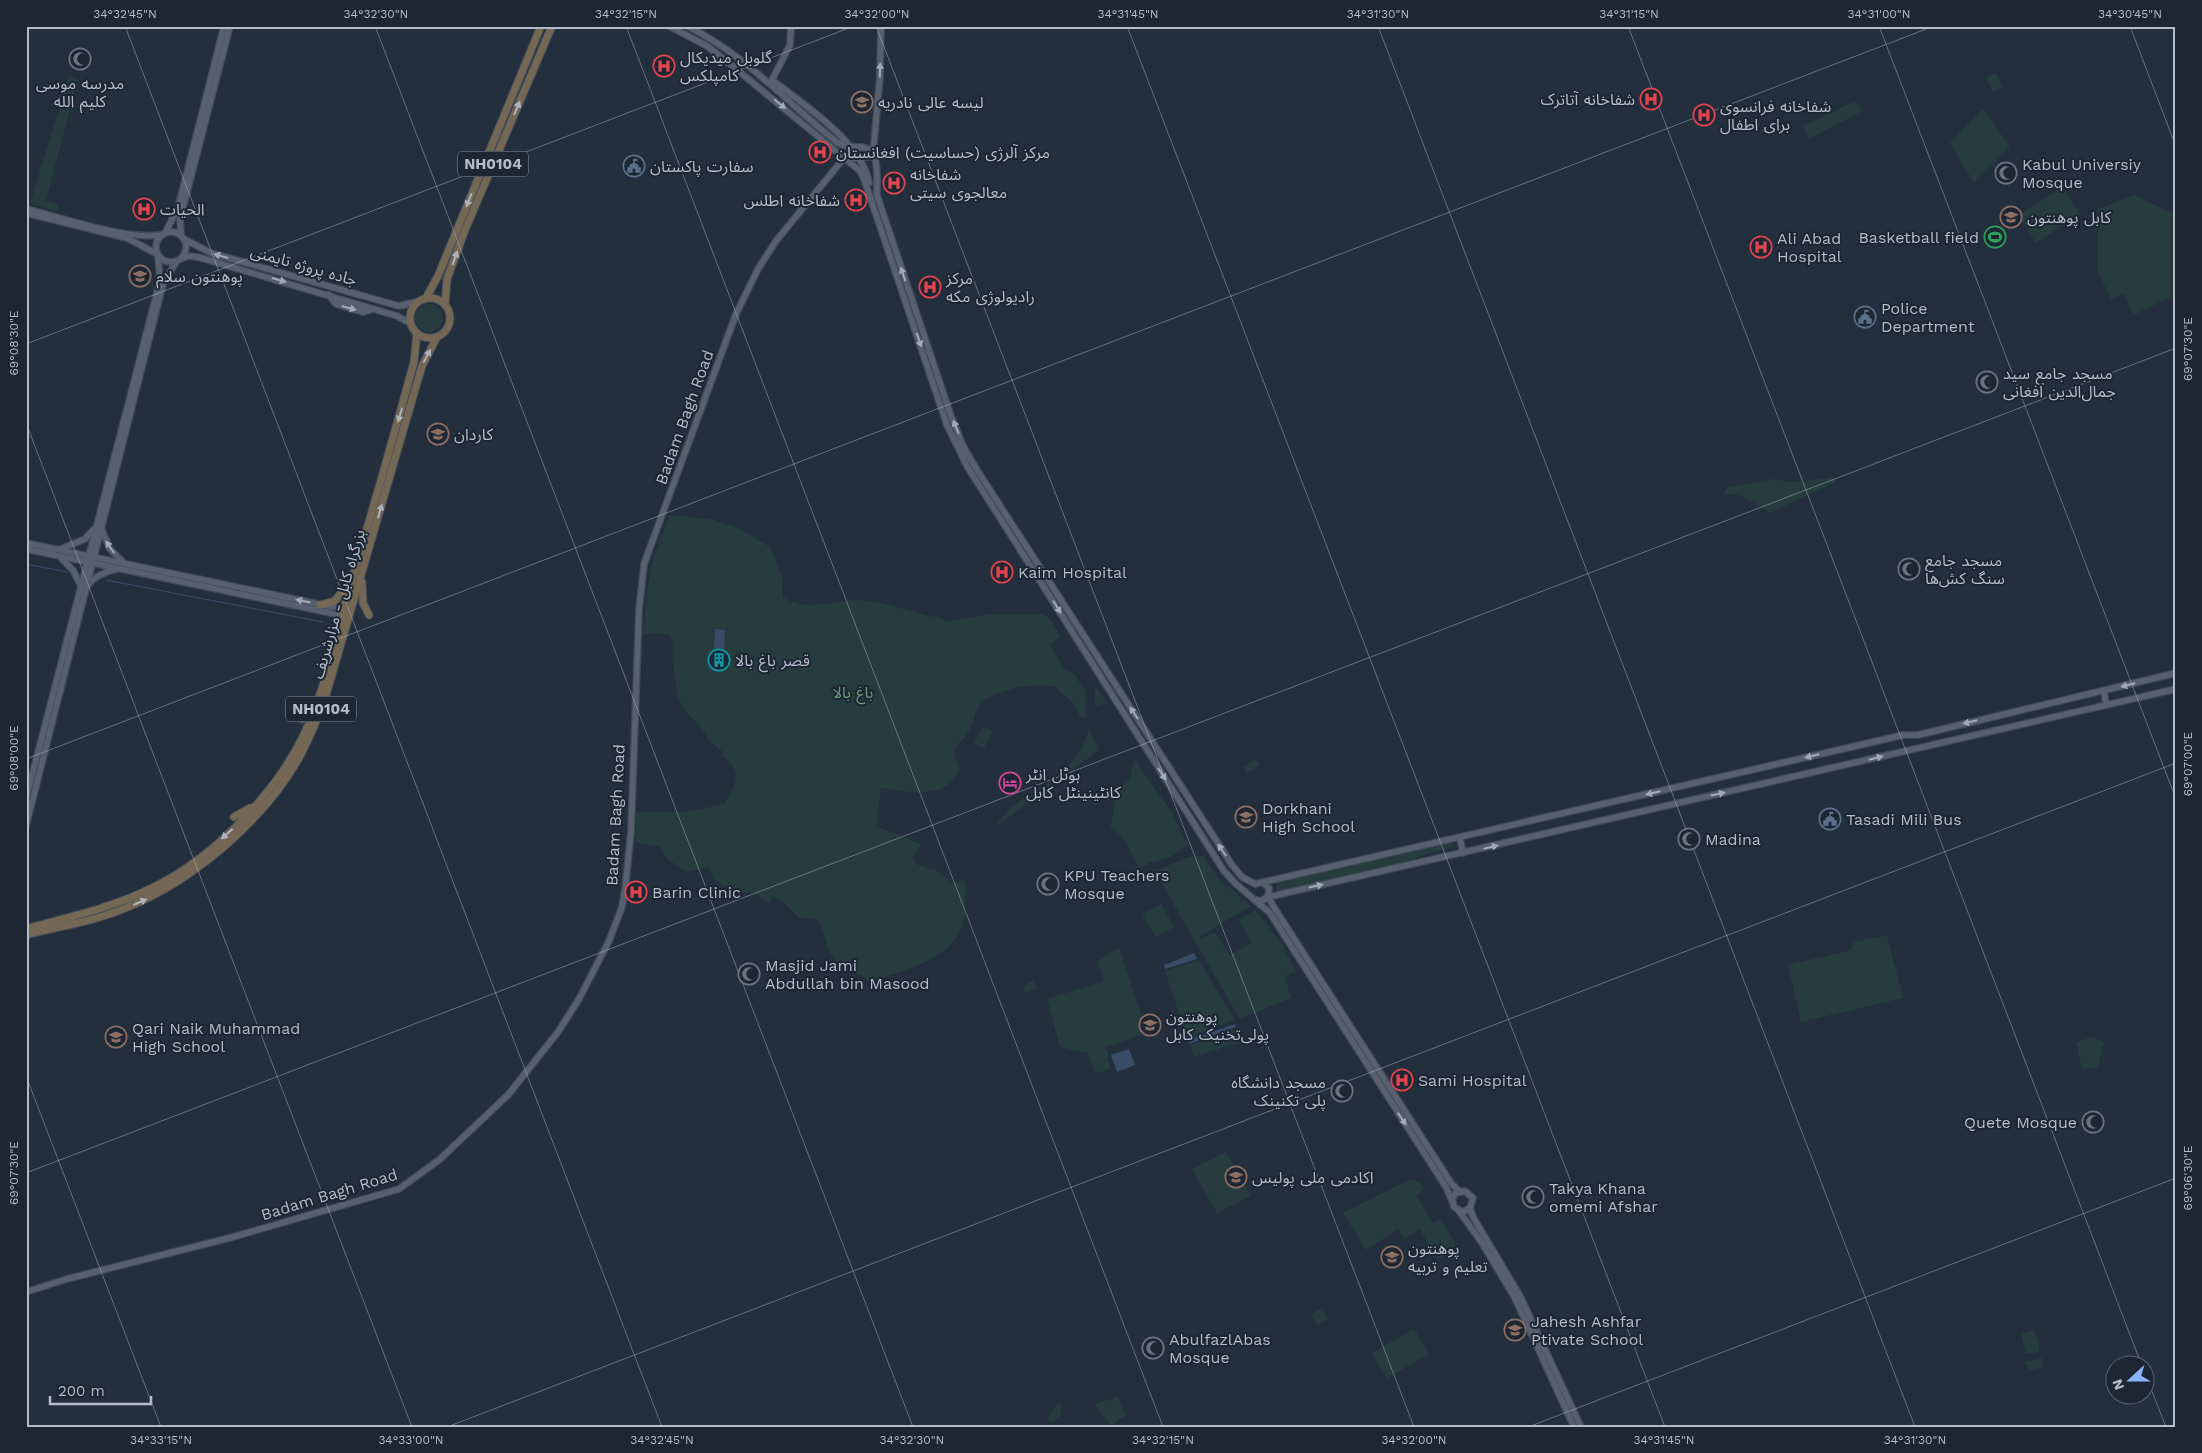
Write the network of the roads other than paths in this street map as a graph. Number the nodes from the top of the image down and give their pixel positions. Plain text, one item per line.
1 (224, 26) edge
2 (230, 26) edge
3 (542, 26) edge
4 (552, 26) edge
5 (669, 26) edge
6 (687, 26) edge
7 (791, 26) edge
8 (881, 26) edge
9 (853, 147) junction
10 (873, 154) junction
11 (845, 158) junction
12 (859, 158) junction
13 (868, 190) junction
14 (26, 209) edge
15 (26, 213) edge
16 (78, 224) junction
17 (163, 234) junction
18 (183, 237) junction
19 (158, 255) junction
20 (178, 260) junction
21 (423, 300) junction
22 (445, 305) junction
23 (410, 323) junction
24 (416, 333) junction
25 (437, 337) junction
26 (127, 418) junction
27 (98, 527) junction
28 (26, 543) edge
29 (26, 549) edge
30 (59, 552) junction
31 (1027, 555) junction
32 (90, 559) junction
33 (123, 566) junction
34 (358, 574) junction
35 (83, 587) junction
36 (320, 605) junction
37 (347, 613) junction
38 (369, 615) dead end
39 (2176, 673) edge
40 (2176, 689) edge
41 (2104, 691) junction
42 (318, 701) junction
43 (2106, 706) junction
44 (302, 720) dead end
45 (1918, 735) junction
46 (1921, 747) junction
47 (26, 799) edge
48 (259, 803) junction
49 (234, 817) dead end
50 (26, 826) edge
51 (1460, 838) junction
52 (1463, 853) junction
53 (1263, 883) junction
54 (1255, 884) junction
55 (1268, 897) junction
56 (1254, 898) junction
57 (26, 929) edge
58 (26, 935) edge
59 (1459, 1191) junction
60 (1452, 1201) junction
61 (1470, 1208) junction
62 (1459, 1211) junction
63 (26, 1292) edge
64 (1574, 1427) edge
65 (1581, 1427) edge

1 - 17 main road
2 - 18 main road
3 -> 21 highway, NH0104
22 -> 4 highway, NH0104
5 -> 11 main road
6 - 9 main road
7 - 9 main road
10 -> 8 main road
9 - 10 main road
9 - 11 main road, Badam Bagh Road
9 - 12 main road
10 - 12 main road
31 -> 10 main road
11 - 12 main road
11 - 13 main road
11 - 63 main road, Badam Bagh Road
12 - 13 main road
13 -> 31 main road
14 - 16 main road
15 - 16 main road
16 - 17 main road
16 - 19 main road
17 - 18 main road
17 - 19 main road
18 - 20 main road
21 -> 18 main road, جاده پروژه تایمنی
19 - 20 main road
19 - 26 main road
20 -> 23 main road, جاده پروژه تایمنی
20 - 26 main road
21 - 22 highway
21 - 23 highway, NH0104
22 - 25 highway, NH0104
23 - 24 highway
24 - 25 highway
24 -> 34 highway, بزرگراه کابل - مزارشریف / NH0104
34 -> 25 highway, بزرگراه کابل - مزارشریف / NH0104
26 - 27 main road
27 - 30 main road
27 - 32 main road
33 -> 27 main road
28 - 30 main road
29 - 30 main road
30 - 32 main road
30 - 35 main road
54 -> 31 main road
31 -> 56 main road
32 - 33 main road
32 - 35 main road
33 - 35 main road
36 -> 33 main road
33 - 37 main road
34 - 36 highway
34 - 37 highway, بزرگراه کابل - مزارشریف / NH0104
34 - 38 highway
35 - 47 main road
35 - 50 main road
36 - 37 main road
37 - 42 highway, بزرگراه کابل - مزارشریف / NH0104
58 -> 37 highway, بزرگراه کابل - مزارشریف / NH0104
39 -> 41 main road
40 - 43 main road
41 - 43 main road
41 -> 45 main road
42 - 44 highway
42 - 48 highway, بزرگراه کابل - مزارشریف / NH0104
43 - 46 main road
45 - 46 main road
45 -> 51 main road
52 -> 46 main road
48 - 49 highway
48 -> 57 highway, بزرگراه کابل - مزارشریف / NH0104
51 - 52 main road
51 - 53 main road
55 -> 52 main road
53 - 54 main road
53 - 55 main road
54 - 56 main road
55 - 56 main road
55 - 59 main road
56 -> 60 main road
59 - 60 main road
59 - 61 main road
60 - 62 main road
61 - 62 main road
61 - 65 main road
62 - 64 main road

